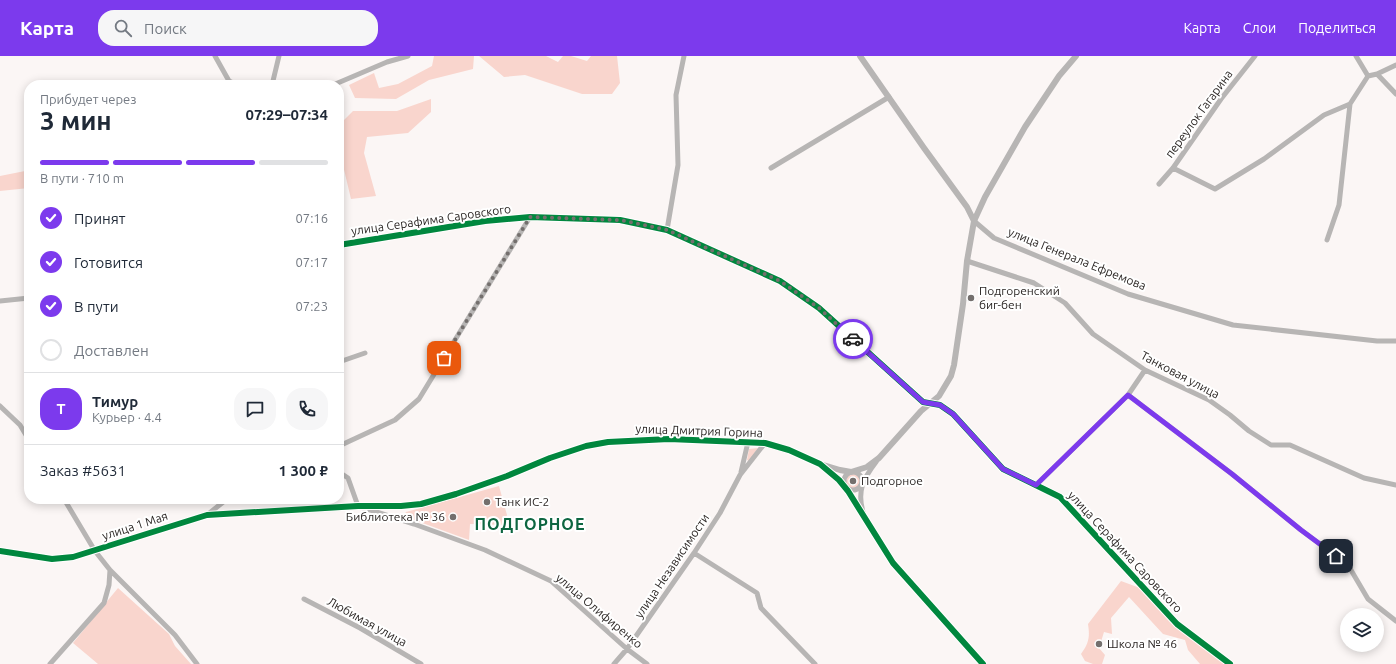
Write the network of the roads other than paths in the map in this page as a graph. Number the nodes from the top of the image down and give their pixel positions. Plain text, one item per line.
1 (215, 56) edge
2 (279, 56) edge
3 (408, 56) edge
4 (684, 56) edge
5 (860, 56) edge
6 (1076, 56) edge
7 (1255, 56) edge
8 (1356, 56) edge
9 (1396, 65) edge
10 (1377, 74) junction
11 (1368, 76) junction
12 (228, 80) edge
13 (273, 80) edge
14 (344, 80) edge
15 (1396, 94) edge
16 (889, 97) junction
17 (1350, 104) junction
18 (771, 168) dead end
19 (1173, 168) junction
20 (1159, 184) dead end
21 (530, 217) junction
22 (974, 221) junction
23 (667, 230) junction
24 (1327, 240) dead end
25 (344, 244) edge
26 (966, 261) junction
27 (24, 299) edge
28 (0, 301) edge
29 (1396, 341) edge
30 (365, 353) dead end
31 (344, 360) edge
32 (1145, 370) junction
33 (1128, 395) junction
34 (931, 402) junction
35 (0, 406) edge
36 (24, 432) edge
37 (748, 442) junction
38 (765, 443) junction
39 (344, 444) edge
40 (878, 458) junction
41 (820, 464) junction
42 (851, 472) junction
43 (344, 475) edge
44 (740, 475) junction
45 (862, 484) junction
46 (1036, 485) junction
47 (1396, 485) edge
48 (845, 486) junction
49 (67, 504) edge
50 (221, 504) edge
51 (420, 504) joint
52 (358, 506) junction
53 (207, 515) junction
54 (864, 517) junction
55 (0, 551) edge
56 (95, 551) junction
57 (694, 553) junction
58 (110, 570) junction
59 (304, 599) dead end
60 (1396, 621) edge
61 (627, 649) junction
62 (50, 664) edge
63 (197, 664) edge
64 (421, 664) edge
65 (614, 664) edge
66 (647, 664) edge
67 (815, 664) edge
68 (983, 664) edge
69 (1230, 664) edge

1 - 12 street
2 - 13 street
3 - 14 street
4 - 23 street
5 - 16 street, улица Генерала Ефремова
6 - 22 street
7 - 19 street, переулок Гагарина
8 - 11 street
9 - 10 street
10 - 11 street
10 - 15 street
11 - 17 street
16 - 18 street
16 - 22 street, улица Генерала Ефремова
17 - 19 street
17 - 24 street
19 - 20 street, переулок Гагарина
21 - 23 street, улица Серафима Саровского
21 - 25 street, улица Серафима Саровского
21 - 39 street
22 - 26 street
22 - 29 street, улица Генерала Ефремова
23 - 34 street, улица Серафима Саровского
26 - 32 street, Танковая улица
26 - 34 street
27 - 28 street
30 - 31 street
32 - 33 street
32 - 47 street, Танковая улица
33 - 46 street
33 - 60 street
34 - 40 street
34 - 46 street, улица Серафима Саровского
35 - 36 street
37 - 38 street, улица Дмитрия Горина
37 - 44 street
37 - 51 street, улица Дмитрия Горина
38 - 41 street, улица Дмитрия Горина
38 - 44 street
40 - 42 street
40 - 45 street
41 - 42 street
41 - 48 street, улица Дмитрия Горина
42 - 45 street
42 - 48 street
43 - 52 street
44 - 57 street, улица Независимости
45 - 48 street
45 - 54 street
46 - 69 street, улица Серафима Саровского
48 - 54 street, улица Дмитрия Горина
49 - 56 street
50 - 53 street
51 - 52 street, улица 1 Мая
52 - 53 street, улица 1 Мая
52 - 61 street, улица Олифиренко
53 - 56 street, улица 1 Мая
54 - 68 street, улица Дмитрия Горина
55 - 56 street, улица 1 Мая
56 - 58 street
57 - 61 street, улица Независимости
57 - 67 street
58 - 62 street
58 - 63 street
59 - 64 street, Любимая улица
61 - 65 street, улица Независимости
61 - 66 street, улица Олифиренко

